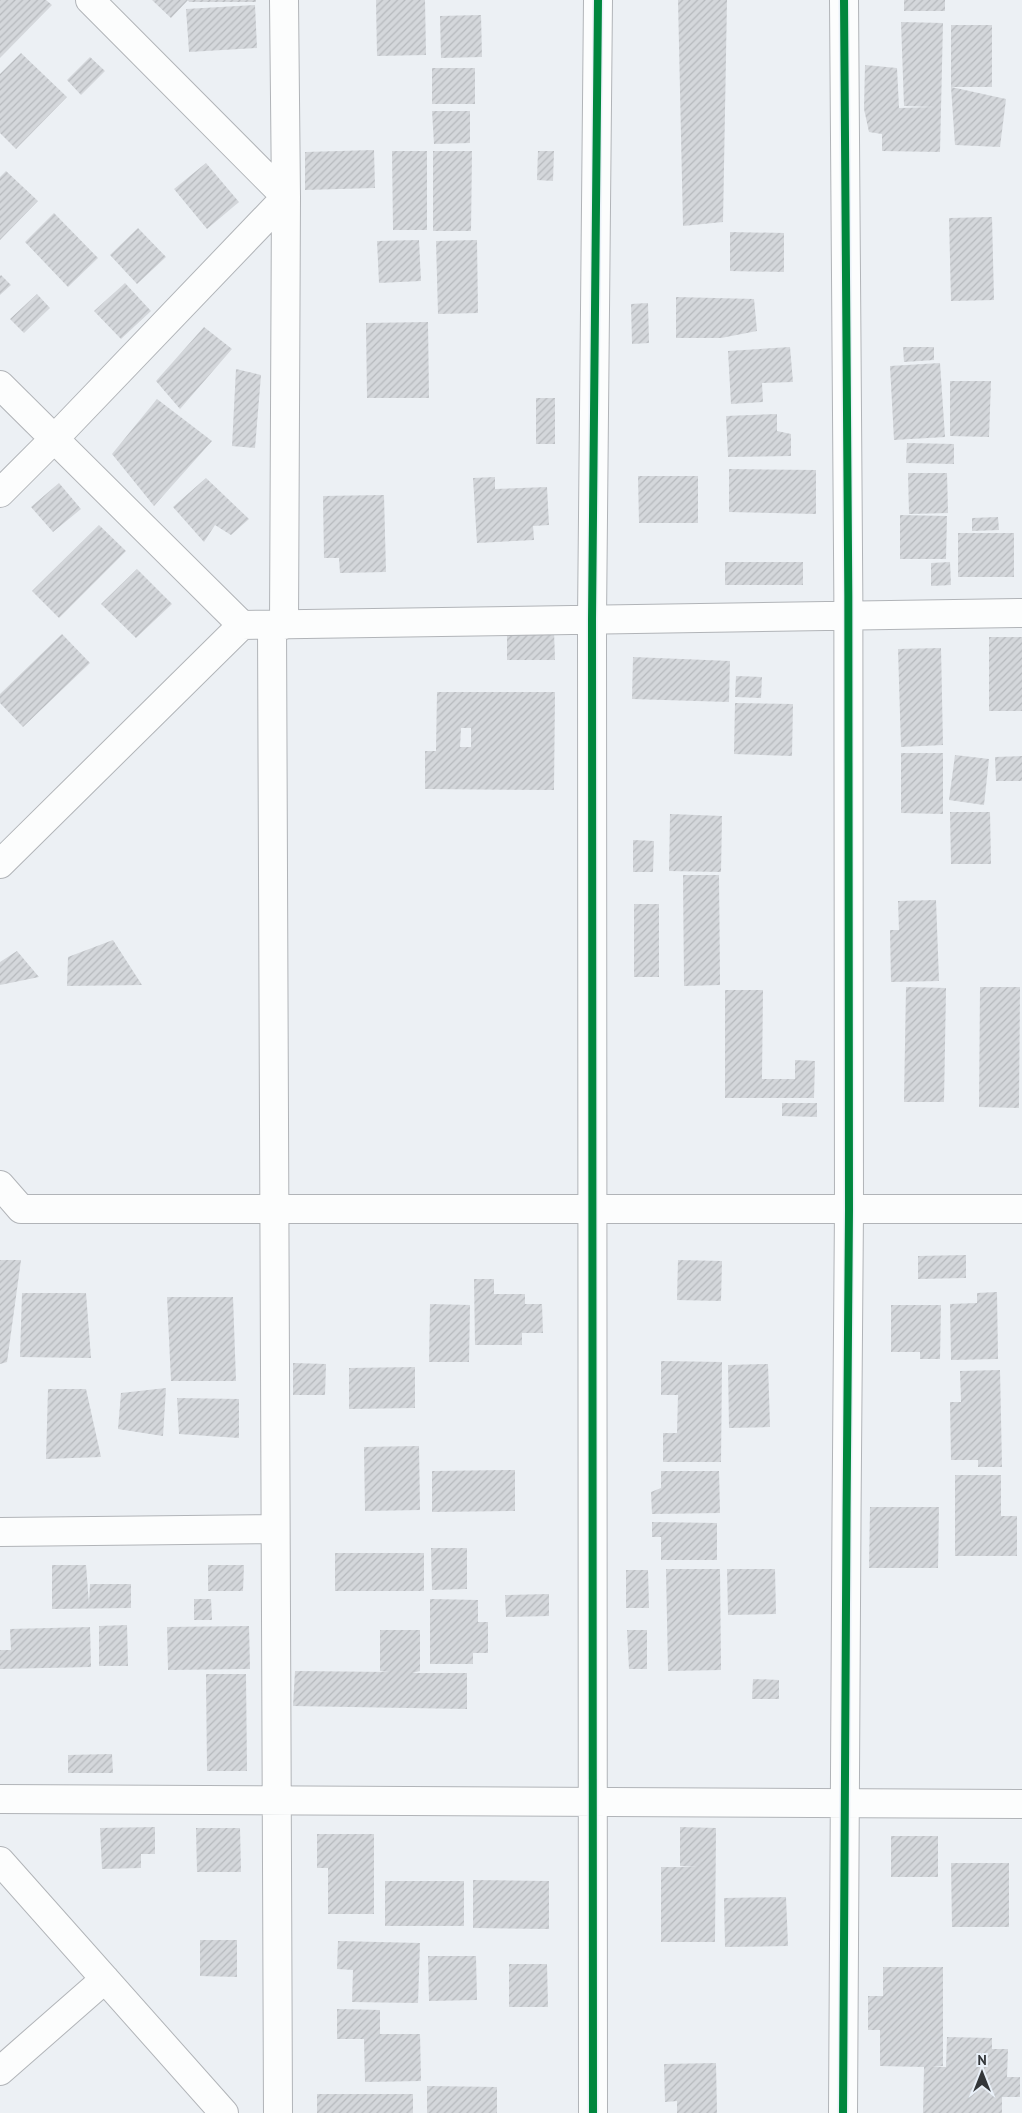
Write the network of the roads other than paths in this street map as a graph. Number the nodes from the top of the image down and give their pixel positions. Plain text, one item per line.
1 (90, 0) edge
2 (284, 0) edge
3 (598, 0) edge
4 (844, 0) edge
5 (286, 197) junction
6 (0, 385) edge
7 (54, 439) junction
8 (0, 493) edge
9 (1022, 613) edge
10 (849, 616) junction
11 (592, 620) junction
12 (242, 625) junction
13 (278, 625) junction
14 (0, 864) edge
15 (0, 1185) edge
16 (274, 1209) junction
17 (592, 1209) junction
18 (849, 1209) junction
19 (1022, 1209) edge
20 (276, 1529) junction
21 (0, 1532) edge
22 (0, 1799) edge
23 (277, 1800) junction
24 (594, 1802) junction
25 (843, 1803) junction
26 (1022, 1804) edge
27 (0, 1861) edge
28 (105, 1979) junction
29 (0, 2071) edge
30 (224, 2113) edge
31 (278, 2113) edge
32 (593, 2113) edge
33 (842, 2113) edge

1 - 5 street
2 - 5 street
3 - 11 street
4 - 10 street
5 - 7 street
5 - 13 street
6 - 7 street
7 - 8 street
7 - 12 street
9 - 10 street
10 - 11 street
10 - 18 street
11 - 13 street
11 - 17 street
12 - 13 street
12 - 14 street
13 - 16 street
15 - 16 street
16 - 17 street
16 - 20 street
17 - 18 street
17 - 24 street
18 - 19 street
18 - 25 street
20 - 21 street
20 - 23 street
22 - 23 street
23 - 24 street
23 - 31 street
24 - 25 street
24 - 32 street
25 - 26 street
25 - 33 street
27 - 28 street
28 - 29 street
28 - 30 street

